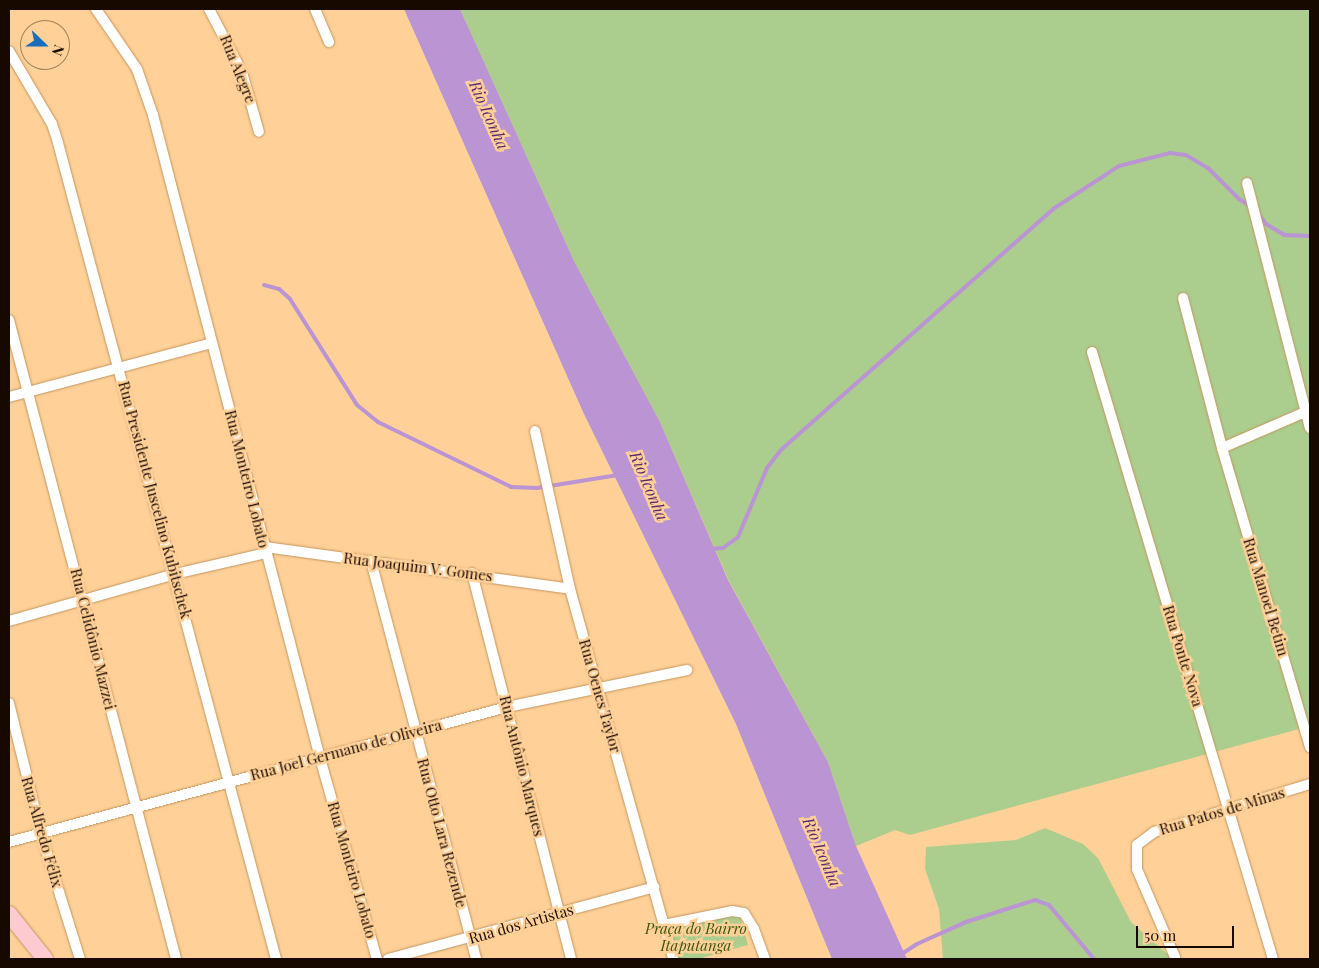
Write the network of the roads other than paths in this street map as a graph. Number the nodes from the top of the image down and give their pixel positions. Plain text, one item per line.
1 (96, 9) edge
2 (209, 9) edge
3 (316, 9) edge
4 (329, 42) dead end
5 (9, 51) edge
6 (259, 132) dead end
7 (1247, 183) dead end
8 (1183, 298) dead end
9 (9, 320) edge
10 (212, 342) junction
11 (1092, 352) dead end
12 (120, 369) junction
13 (28, 392) junction
14 (9, 397) edge
15 (1308, 411) edge
16 (1310, 428) edge
17 (535, 431) dead end
18 (1222, 448) junction
19 (266, 550) junction
20 (371, 561) junction
21 (472, 573) junction
22 (174, 574) junction
23 (570, 590) junction
24 (84, 600) junction
25 (9, 621) edge
26 (687, 670) dead end
27 (596, 685) junction
28 (9, 703) edge
29 (507, 706) junction
30 (414, 734) junction
31 (1310, 747) edge
32 (320, 758) junction
33 (228, 781) junction
34 (1310, 784) edge
35 (1228, 808) junction
36 (136, 809) junction
37 (41, 834) junction
38 (9, 842) edge
39 (654, 887) junction
40 (559, 912) junction
41 (9, 914) edge
42 (664, 925) junction
43 (471, 938) junction
44 (1175, 957) dead end
45 (45, 959) edge
46 (80, 959) edge
47 (176, 959) edge
48 (276, 959) edge
49 (377, 959) edge
50 (388, 959) edge
51 (476, 959) edge
52 (571, 959) edge
53 (674, 959) edge
54 (765, 959) edge
55 (1273, 959) edge

1 - 10 street, Rua Monteiro Lobato
2 - 6 street, Rua Alegre
3 - 4 street
5 - 12 street, Rua Presidente Juscelino Kubitschek
7 - 15 street
8 - 18 street, Rua Manoel Betim
9 - 13 street, Rua Celidônio Mazzei
10 - 12 street
10 - 19 street, Rua Monteiro Lobato
11 - 35 street, Rua Ponte Nova
12 - 13 street
12 - 22 street, Rua Presidente Juscelino Kubitschek
13 - 14 street
13 - 24 street, Rua Celidônio Mazzei
15 - 16 street
15 - 18 street
17 - 23 street, Rua Oenes Taylor
18 - 31 street, Rua Manoel Betim
19 - 20 street, Rua Joaquim V. Gomes
19 - 22 street, Rua Joaquim V. Gomes
19 - 32 street, Rua Monteiro Lobato
20 - 21 street, Rua Joaquim V. Gomes
20 - 30 street, Rua Otto Lara Rezende
21 - 23 street, Rua Joaquim V. Gomes
21 - 29 street, Rua Antônio Marques
22 - 24 street, Rua Joaquim V. Gomes
22 - 33 street, Rua Presidente Juscelino Kubitschek
23 - 27 street, Rua Oenes Taylor
24 - 25 street, Rua Joaquim V. Gomes
24 - 36 street, Rua Celidônio Mazzei
26 - 27 street, Rua Joel Germano de Oliveira
27 - 29 street, Rua Joel Germano de Oliveira
27 - 39 street, Rua Oenes Taylor
28 - 37 street, Rua Alfredo Félix
29 - 30 street, Rua Joel Germano de Oliveira
29 - 40 street, Rua Antônio Marques
30 - 32 street, Rua Joel Germano de Oliveira
30 - 43 street, Rua Otto Lara Rezende
32 - 33 street, Rua Joel Germano de Oliveira
32 - 49 street, Rua Monteiro Lobato
33 - 36 street, Rua Joel Germano de Oliveira
33 - 48 street, Rua Presidente Juscelino Kubitschek
34 - 35 street, Rua Patos de Minas
35 - 44 street, Rua Patos de Minas
35 - 55 street, Rua Ponte Nova
36 - 37 street, Rua Joel Germano de Oliveira
36 - 47 street, Rua Celidônio Mazzei
37 - 38 street, Rua Joel Germano de Oliveira
37 - 46 street, Rua Alfredo Félix
39 - 40 street, Rua dos Artistas
39 - 42 street, Rua Oenes Taylor
40 - 43 street, Rua dos Artistas
40 - 52 street, Rua Antônio Marques
41 - 45 main road
42 - 53 street, Rua Oenes Taylor
42 - 54 street
43 - 50 street, Rua dos Artistas
43 - 51 street, Rua Otto Lara Rezende

